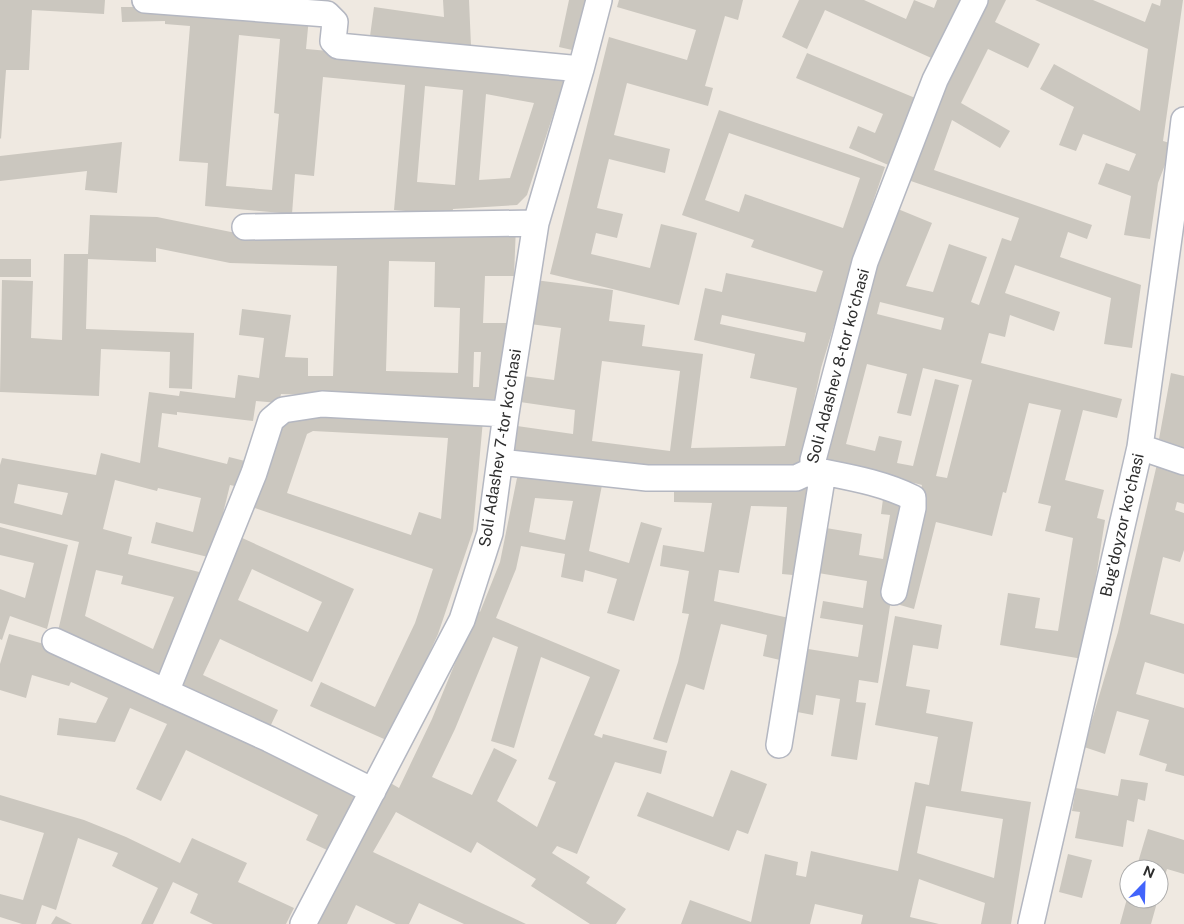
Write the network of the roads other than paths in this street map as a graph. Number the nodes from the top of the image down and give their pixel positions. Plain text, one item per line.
1 (145, 0) edge
2 (599, 0) edge
3 (975, 0) edge
4 (581, 69) junction
5 (1184, 120) edge
6 (1180, 189) edge
7 (536, 223) junction
8 (245, 226) dead end
9 (506, 414) junction
10 (1140, 447) junction
11 (500, 462) junction
12 (1184, 462) edge
13 (813, 470) junction
14 (894, 592) dead end
15 (55, 641) dead end
16 (166, 692) junction
17 (779, 745) dead end
18 (373, 790) junction
19 (303, 924) edge
20 (1031, 924) edge

1 - 4 street
2 - 4 street, Soli Adashev 7-tor koʻchasi
3 - 13 street, Soli Adashev 8-tor koʻchasi
4 - 7 street, Soli Adashev 7-tor koʻchasi
5 - 6 street, Bug'doyzor koʻchasi
6 - 10 street, Bug'doyzor koʻchasi
7 - 8 street
7 - 9 street, Soli Adashev 7-tor koʻchasi
9 - 11 street, Soli Adashev 7-tor koʻchasi
9 - 16 street
10 - 12 street
10 - 20 street, Bug'doyzor koʻchasi
11 - 13 street, Soli Adashev 8-tor koʻchasi
11 - 18 street, Soli Adashev 7-tor koʻchasi
13 - 14 street
13 - 17 street
15 - 16 street
16 - 18 street
18 - 19 street, Soli Adashev 7-tor koʻchasi

